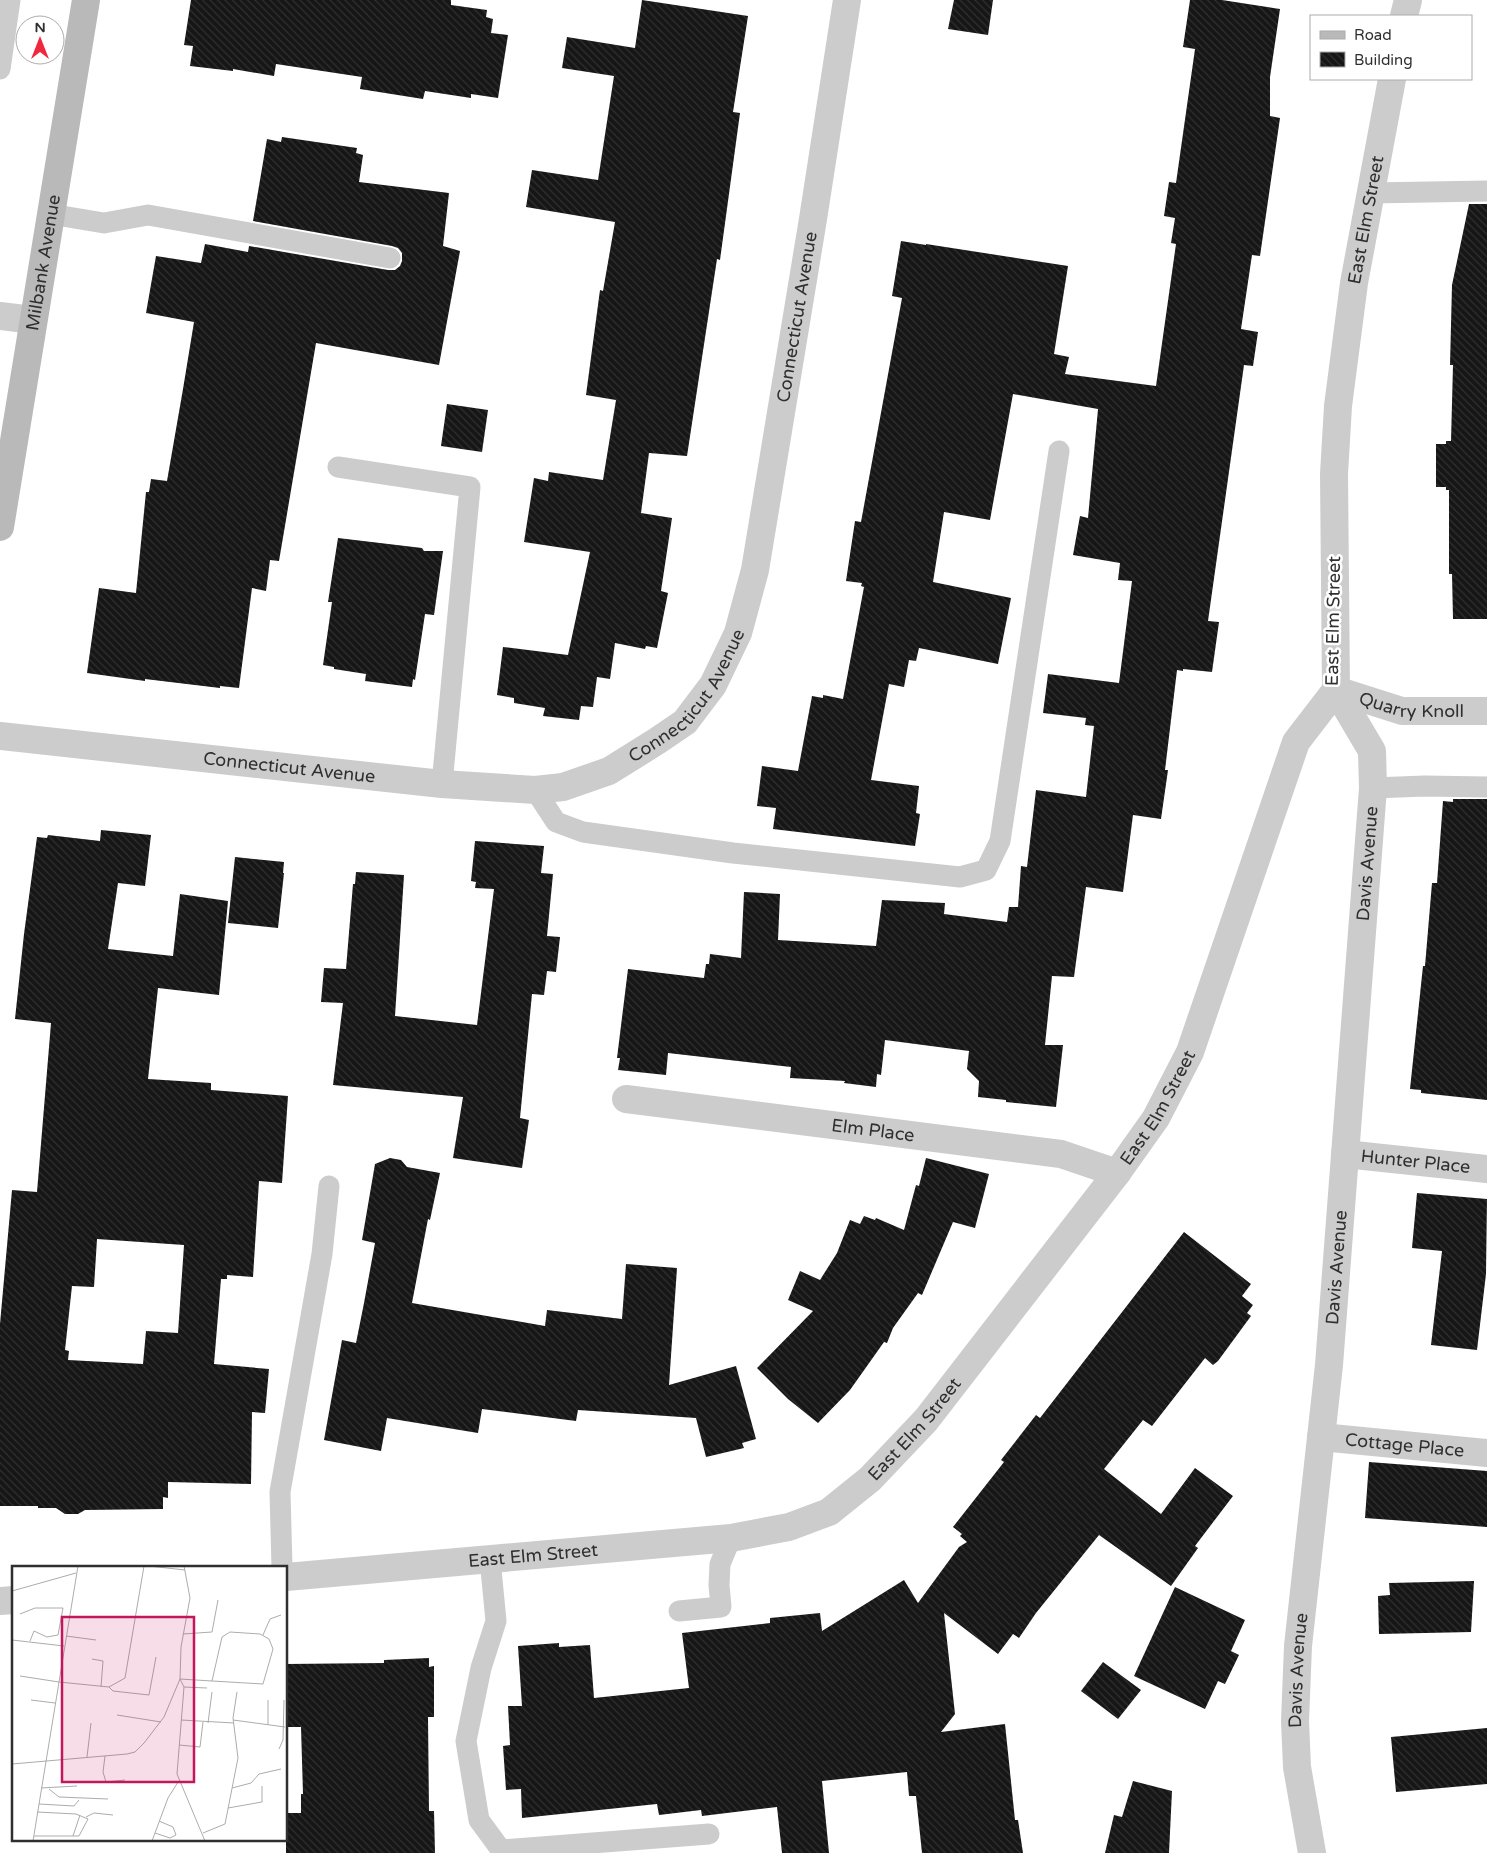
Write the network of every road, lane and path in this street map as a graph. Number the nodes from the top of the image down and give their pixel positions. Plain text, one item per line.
1 (10, 0) edge
2 (86, 0) edge
3 (847, 0) edge
4 (1408, 0) edge
5 (1404, 15) edge
6 (0, 69) edge
7 (1392, 80) edge
8 (1487, 191) edge
9 (1370, 193) junction
10 (50, 214) junction
11 (390, 258) dead end
12 (0, 316) edge
13 (33, 320) junction
14 (1059, 451) dead end
15 (338, 467) dead end
16 (0, 527) edge
17 (1336, 690) junction
18 (1487, 711) edge
19 (0, 736) edge
20 (442, 784) junction
21 (1487, 787) edge
22 (1373, 788) junction
23 (535, 790) junction
24 (626, 1098) dead end
25 (1345, 1154) junction
26 (1487, 1169) edge
27 (1117, 1174) junction
28 (329, 1186) dead end
29 (1321, 1438) junction
30 (1487, 1454) edge
31 (731, 1538) junction
32 (490, 1559) junction
33 (282, 1566) edge
34 (288, 1577) edge
35 (679, 1611) dead end
36 (709, 1834) dead end
37 (1309, 1852) edge

1 - 6 lane
2 - 10 main road, Milbank Avenue
3 - 23 street, Connecticut Avenue
4 - 5 street
7 - 9 street, East Elm Street
8 - 9 lane
9 - 17 street, East Elm Street
10 - 11 lane
10 - 13 main road, Milbank Avenue
12 - 13 street
13 - 16 main road, Milbank Avenue
14 - 23 lane
15 - 20 lane
17 - 18 street, Quarry Knoll
17 - 22 street, Davis Avenue
17 - 27 street, East Elm Street
19 - 20 street, Connecticut Avenue
20 - 23 street, Connecticut Avenue
21 - 22 lane
22 - 25 street, Davis Avenue
24 - 27 street, Elm Place
25 - 26 street, Hunter Place
25 - 29 street, Davis Avenue
27 - 31 street, East Elm Street
28 - 33 lane
29 - 30 street, Cottage Place
29 - 37 street, Davis Avenue
31 - 32 street, East Elm Street
31 - 35 lane
32 - 34 street, East Elm Street
32 - 36 lane

